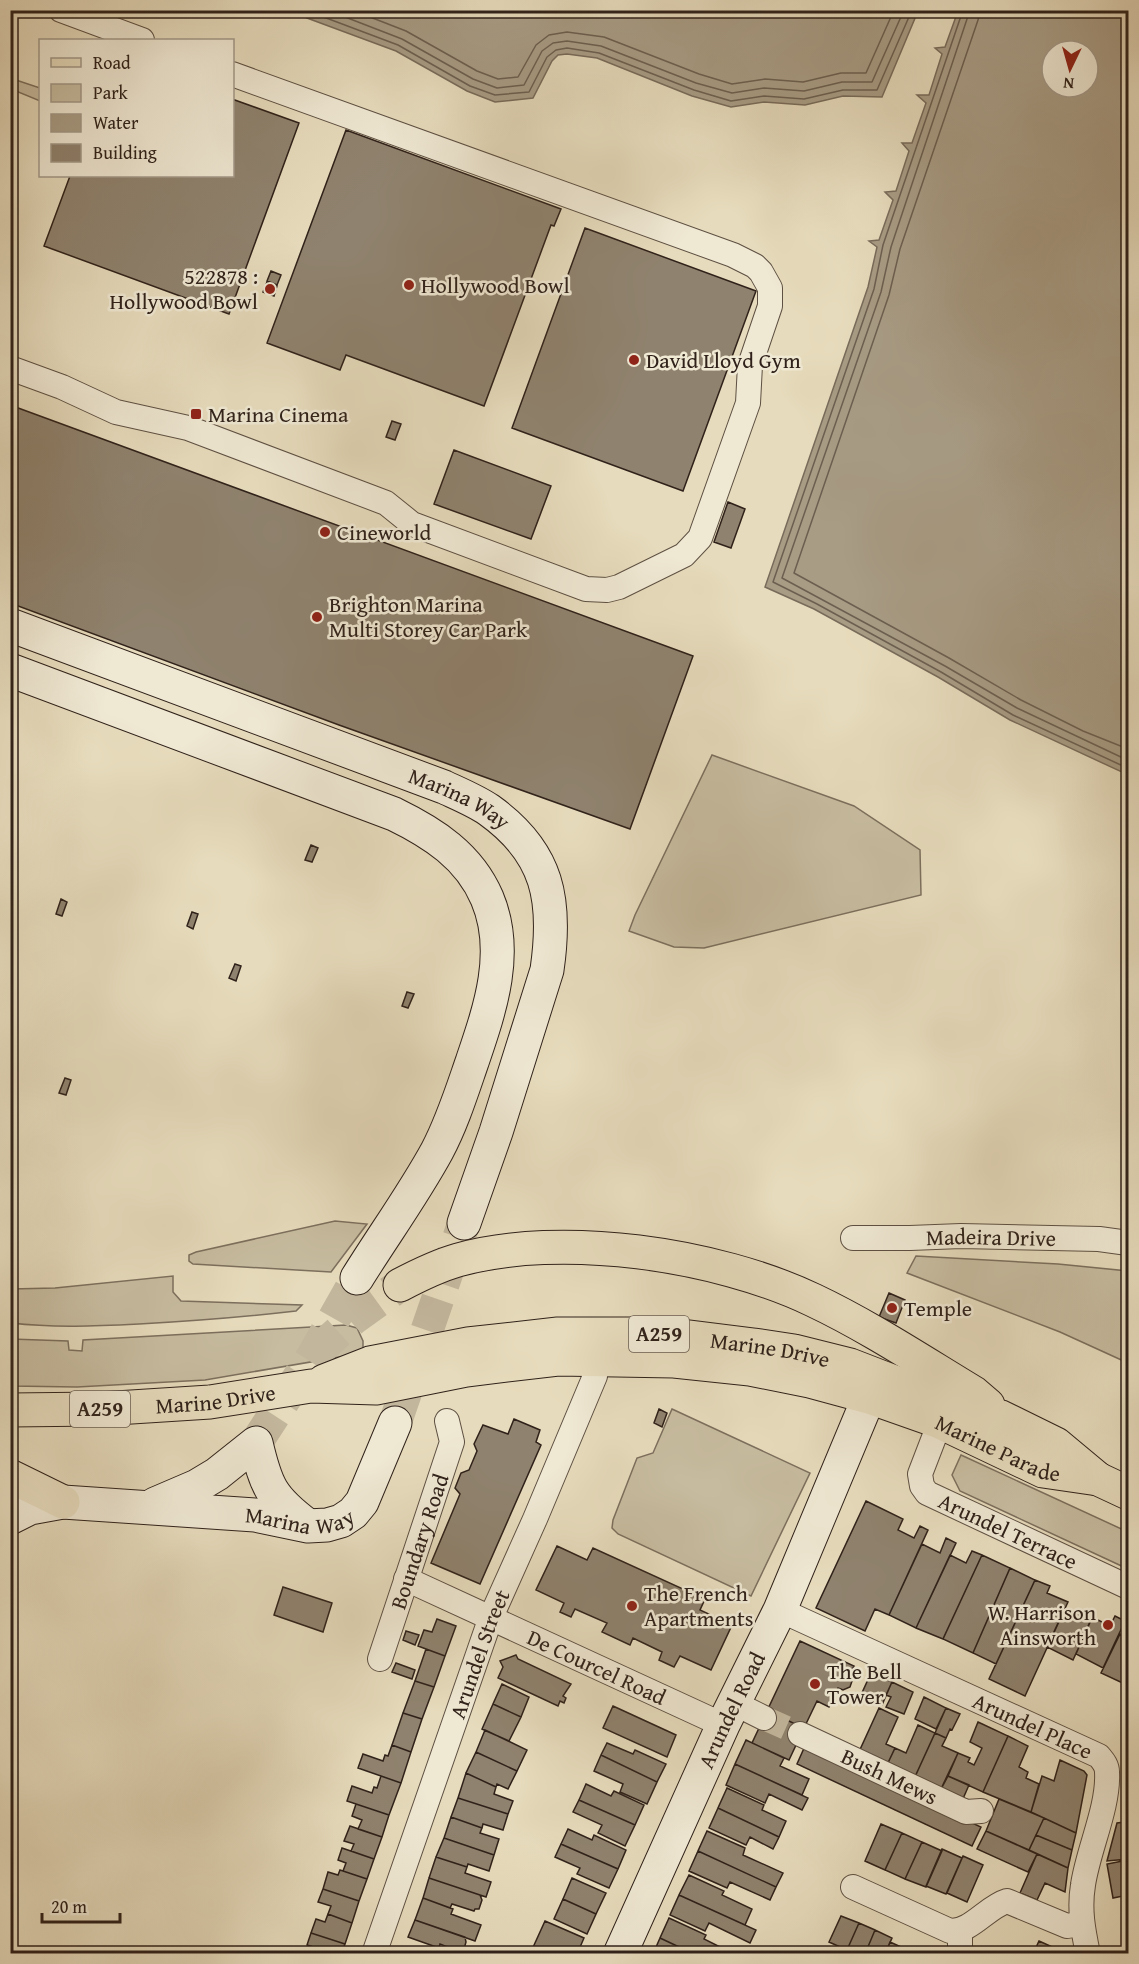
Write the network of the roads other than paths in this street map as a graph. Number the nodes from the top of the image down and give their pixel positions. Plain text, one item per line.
1 (61, 10) edge
2 (139, 39) edge
3 (234, 75) edge
4 (10, 368) edge
5 (10, 625) edge
6 (10, 670) edge
7 (464, 1223) tunnel mouth
8 (853, 1238) dead end
9 (1128, 1244) edge
10 (357, 1278) tunnel mouth
11 (400, 1285) tunnel mouth
12 (597, 1358) junction
13 (311, 1386) junction
14 (868, 1398) junction
15 (10, 1410) edge
16 (1001, 1417) junction
17 (447, 1421) dead end
18 (940, 1422) junction
19 (395, 1424) tunnel mouth
20 (10, 1476) edge
21 (1098, 1479) junction
22 (1128, 1493) edge
23 (63, 1502) junction
24 (145, 1508) junction
25 (10, 1518) edge
26 (309, 1526) junction
27 (406, 1579) junction
28 (1128, 1587) edge
29 (780, 1610) junction
30 (491, 1617) junction
31 (380, 1659) dead end
32 (728, 1714) junction
33 (765, 1718) tunnel mouth
34 (800, 1734) tunnel mouth
35 (981, 1811) dead end
36 (853, 1887) dead end
37 (1081, 1924) junction
38 (960, 1942) edge
39 (374, 1953) edge
40 (620, 1953) edge
41 (1088, 1953) edge

1 - 2 street
3 - 4 street
5 - 7 street, Marina Way
6 - 10 street, Marina Way
8 - 9 street, Madeira Drive
11 - 16 main road
12 - 13 main road, Marine Drive / A259
12 - 14 main road, Marine Drive / A259
12 - 30 street, Arundel Street
13 - 15 main road, Marine Drive / A259
13 - 16 main road, Marine Drive / A259
14 - 18 main road, Marine Parade / A259
14 - 29 street, Arundel Road
16 - 21 main road, Marine Drive / A259
17 - 27 street, Boundary Road
18 - 21 main road, Marine Parade / A259
18 - 28 street, Arundel Terrace
19 - 26 street, Marina Way
20 - 23 main road
21 - 22 main road, Marine Parade / A259
23 - 24 street, Marina Way
23 - 25 street, Marina Way
24 - 26 street, Marina Way
24 - 26 street, Marina Way
27 - 30 street, De Courcel Road
27 - 31 street, Boundary Road
29 - 32 street, Arundel Road
29 - 37 street, Arundel Place
30 - 32 street, De Courcel Road
30 - 39 street, Arundel Street
32 - 33 street
32 - 40 street, Arundel Road
34 - 35 street, Bush Mews
36 - 38 street
37 - 38 street
37 - 41 street, Arundel Place

